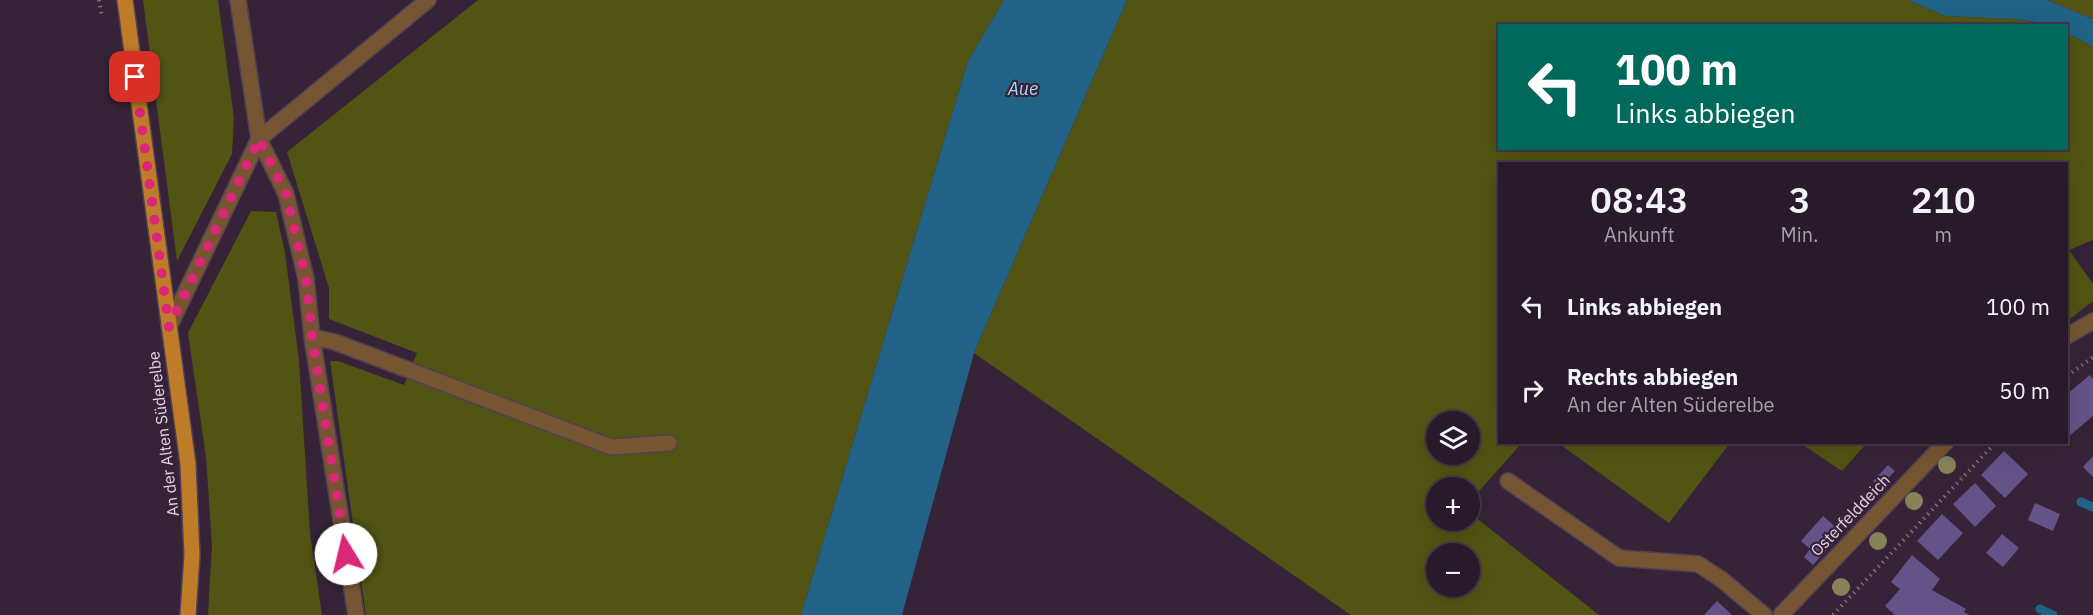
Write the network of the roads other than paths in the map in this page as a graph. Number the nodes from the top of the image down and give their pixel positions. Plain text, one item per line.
1 (125, 0) edge
2 (238, 0) edge
3 (428, 0) edge
4 (259, 139) junction
5 (2093, 321) edge
6 (169, 327) junction
7 (2068, 335) edge
8 (312, 337) junction
9 (669, 443) dead end
10 (1944, 444) edge
11 (1508, 481) dead end
12 (188, 615) edge
13 (356, 615) edge
14 (1764, 615) edge
15 (1781, 615) edge

1 - 6 main road, An der Alten Süderelbe
2 - 4 street
3 - 4 street
4 - 6 street
4 - 8 street
5 - 7 street
6 - 12 main road, An der Alten Süderelbe
8 - 9 street
8 - 13 street
10 - 15 street, Osterfelddeich
11 - 14 street

